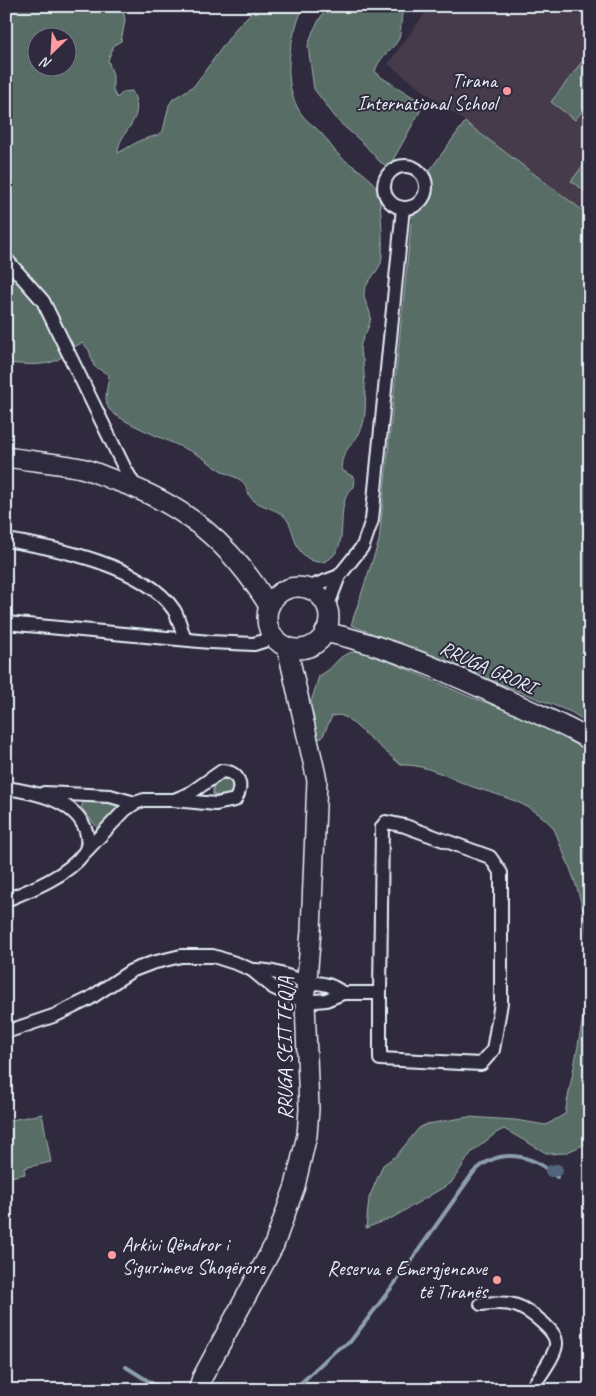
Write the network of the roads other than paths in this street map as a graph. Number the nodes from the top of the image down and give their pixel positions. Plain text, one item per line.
1 (403, 208) dead end
2 (6, 259) edge
3 (6, 457) edge
4 (136, 488) junction
5 (6, 540) edge
6 (340, 576) junction
7 (253, 580) junction
8 (307, 588) junction
9 (282, 591) junction
10 (269, 606) junction
11 (327, 618) junction
12 (6, 623) edge
13 (185, 638) junction
14 (280, 642) junction
15 (307, 647) junction
16 (296, 685) junction
17 (590, 740) edge
18 (6, 788) edge
19 (36, 793) junction
20 (174, 800) junction
21 (135, 803) junction
22 (84, 853) junction
23 (6, 900) edge
24 (252, 970) junction
25 (306, 981) junction
26 (343, 993) junction
27 (380, 993) junction
28 (305, 1002) junction
29 (6, 1032) edge
30 (481, 1304) dead end
31 (200, 1384) edge
32 (531, 1390) edge

1 - 6 street
2 - 4 street
3 - 4 main road
4 - 7 main road
5 - 13 street
6 - 8 street
6 - 11 street
7 - 9 main road
7 - 10 main road
8 - 9 main road
8 - 11 main road
9 - 10 main road
10 - 14 main road
11 - 15 main road
11 - 17 main road, RRUGA GRORI
12 - 13 street
13 - 14 street
14 - 15 main road
14 - 16 main road, RRUGA SEIT TEQJA
15 - 16 main road, RRUGA SEIT TEQJA
16 - 25 main road, RRUGA SEIT TEQJA
18 - 19 street
19 - 21 street
19 - 22 street
20 - 20 street
20 - 21 street
21 - 22 street
22 - 23 street
24 - 25 street
24 - 28 street
24 - 29 street
25 - 26 street
25 - 28 main road, RRUGA SEIT TEQJA
26 - 27 street
26 - 28 street
27 - 27 street
28 - 31 main road, RRUGA SEIT TEQJA
30 - 32 street

